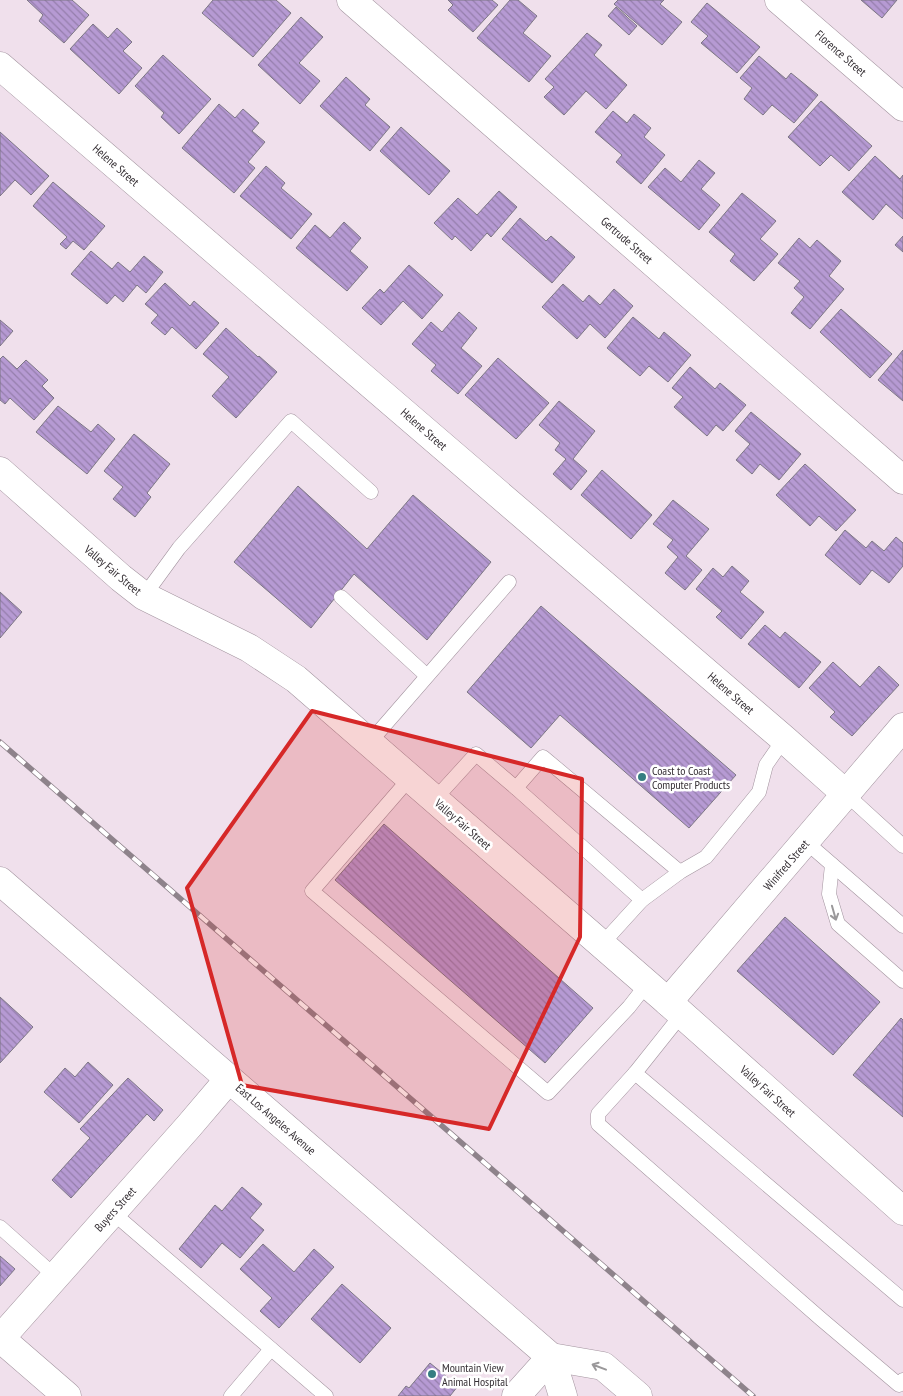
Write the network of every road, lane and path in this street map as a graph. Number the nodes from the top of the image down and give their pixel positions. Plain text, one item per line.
1 (351, 0) edge
2 (780, 0) edge
3 (0, 66) edge
4 (903, 107) edge
5 (0, 471) edge
6 (903, 480) edge
7 (371, 492) dead end
8 (509, 582) dead end
9 (144, 596) junction
10 (341, 597) dead end
11 (426, 675) junction
12 (903, 727) edge
13 (784, 739) junction
14 (370, 742) junction
15 (410, 778) junction
16 (516, 788) junction
17 (846, 794) junction
18 (435, 799) junction
19 (806, 842) junction
20 (903, 846) edge
21 (832, 865) junction
22 (680, 872) junction
23 (0, 881) edge
24 (642, 900) junction
25 (903, 926) edge
26 (602, 944) junction
27 (903, 981) edge
28 (647, 984) junction
29 (675, 1008) junction
30 (635, 1073) junction
31 (229, 1079) junction
32 (903, 1210) edge
33 (112, 1212) junction
34 (0, 1227) edge
35 (55, 1276) junction
36 (903, 1300) edge
37 (0, 1338) edge
38 (271, 1349) junction
39 (551, 1357) junction
40 (903, 1380) edge
41 (67, 1396) edge
42 (231, 1396) edge
43 (326, 1396) edge
44 (516, 1396) edge
45 (563, 1396) edge
46 (638, 1396) edge

1 - 6 street, Gertrude Street
2 - 4 street, Florence Street
3 - 13 street, Helene Street
5 - 9 street, Valley Fair Street
7 - 9 lane
8 - 11 lane
9 - 14 street, Valley Fair Street
10 - 11 lane
11 - 14 lane
12 - 17 street, Winifred Street
13 - 17 street, Helene Street
13 - 22 lane
14 - 15 street, Valley Fair Street
15 - 18 street, Valley Fair Street
15 - 28 lane
16 - 18 lane
16 - 22 lane
16 - 24 lane
17 - 19 street, Winifred Street
17 - 20 lane
18 - 26 street, Valley Fair Street
19 - 21 lane
19 - 29 street, Winifred Street
21 - 25 lane
21 -> 27 lane
22 - 24 lane
23 - 31 street, East Los Angeles Avenue
24 - 26 lane
26 - 28 street, Valley Fair Street
28 - 29 street, Valley Fair Street
29 - 30 lane
29 - 32 street, Valley Fair Street
30 - 36 lane
30 - 40 lane
31 - 33 street, Buyers Street
31 - 39 street, East Los Angeles Avenue
33 - 35 street, Buyers Street
33 - 38 lane
34 - 35 lane
35 - 37 street, Buyers Street
37 - 41 street
38 - 42 lane
38 - 43 lane
39 - 44 street
39 - 45 street
46 -> 39 street

